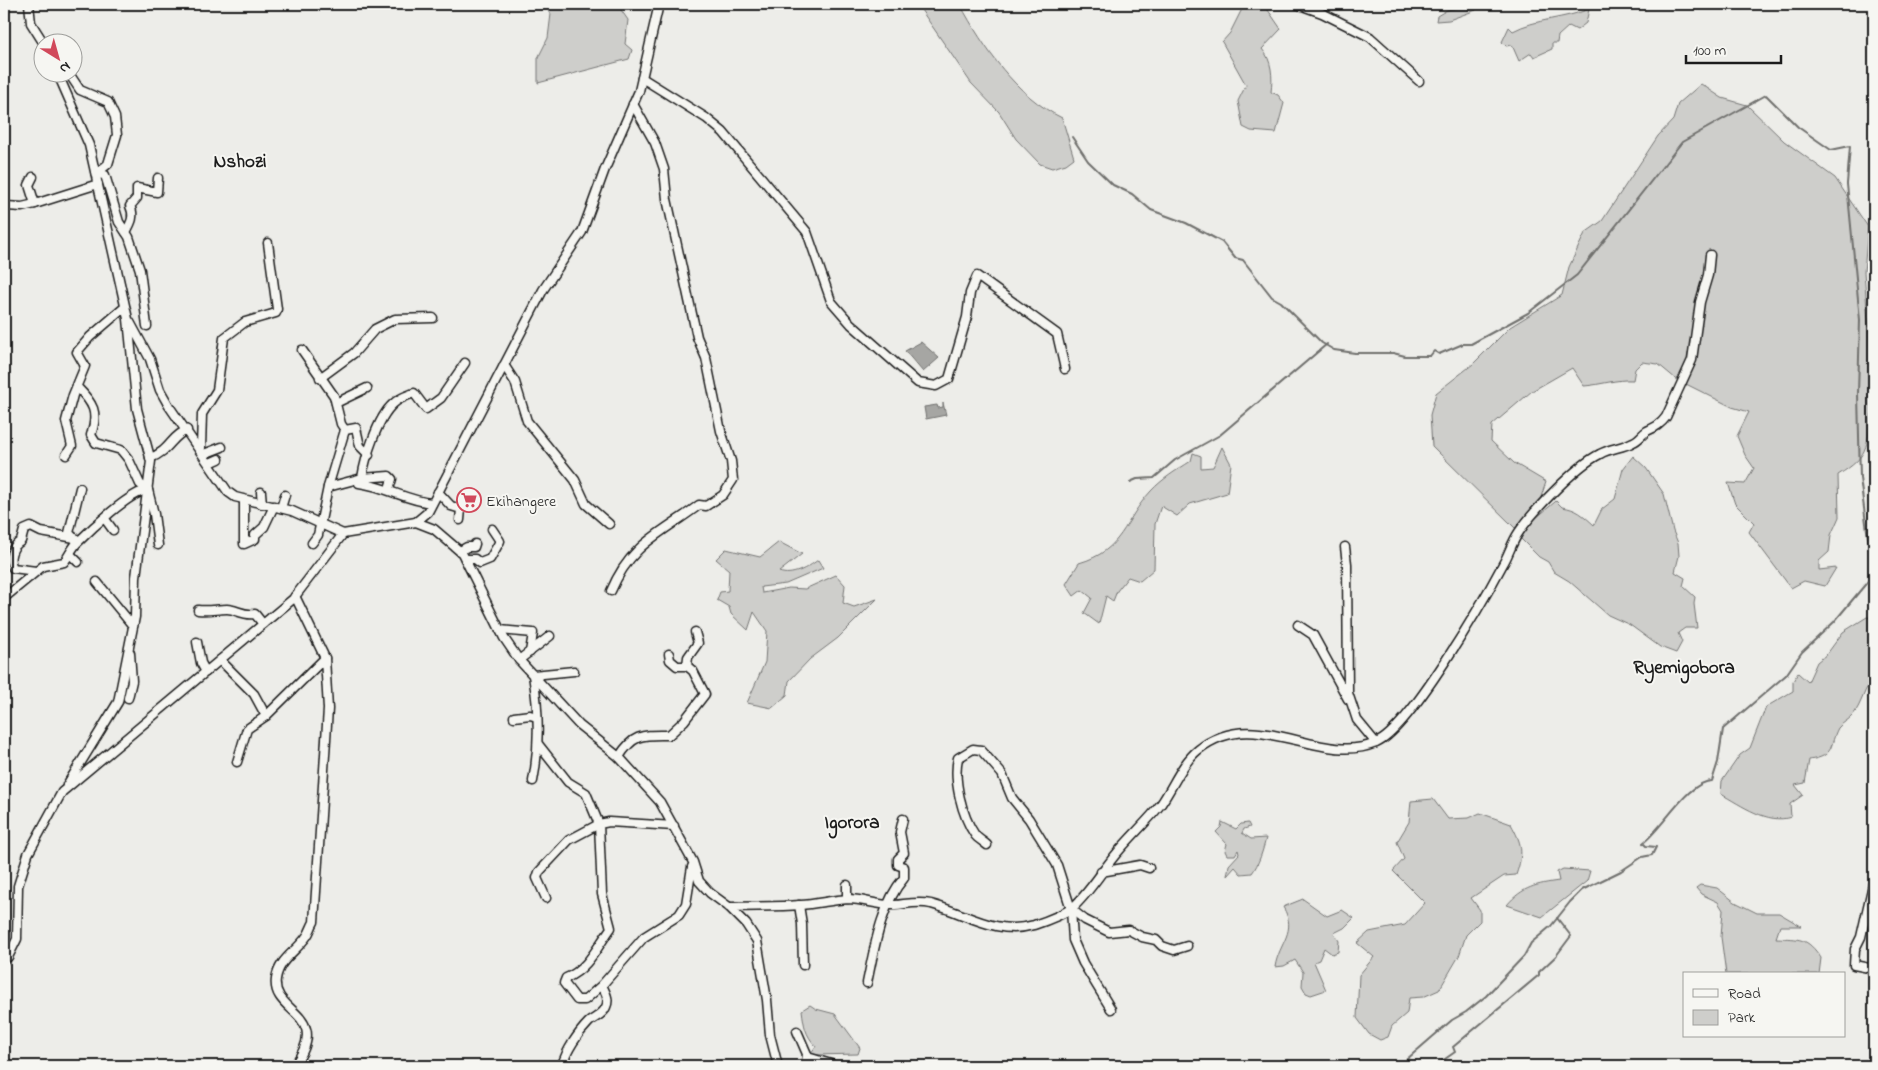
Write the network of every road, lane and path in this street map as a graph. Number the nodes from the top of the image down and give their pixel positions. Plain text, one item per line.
1 (29, 4) edge
2 (658, 4) edge
3 (1297, 4) edge
4 (37, 32) edge
5 (642, 78) junction
6 (1419, 81) dead end
7 (62, 82) edge
8 (75, 82) edge
9 (633, 104) junction
10 (96, 174) junction
11 (33, 177) dead end
12 (158, 178) dead end
13 (98, 184) junction
14 (35, 204) junction
15 (4, 208) edge
16 (126, 232) junction
17 (268, 242) dead end
18 (1710, 255) dead end
19 (126, 307) junction
20 (433, 318) dead end
21 (128, 319) junction
22 (147, 326) dead end
23 (302, 350) dead end
24 (464, 362) dead end
25 (504, 365) junction
26 (1065, 369) dead end
27 (320, 378) junction
28 (77, 386) junction
29 (367, 388) dead end
30 (336, 403) junction
31 (187, 430) junction
32 (345, 430) junction
33 (222, 447) dead end
34 (202, 452) junction
35 (66, 455) dead end
36 (369, 455) junction
37 (150, 458) junction
38 (219, 459) dead end
39 (210, 463) junction
40 (358, 479) junction
41 (328, 487) junction
42 (80, 488) dead end
43 (389, 489) junction
44 (148, 490) junction
45 (261, 492) dead end
46 (438, 492) junction
47 (285, 496) dead end
48 (244, 500) junction
49 (432, 503) junction
50 (262, 504) junction
51 (278, 507) junction
52 (428, 512) junction
53 (104, 519) junction
54 (460, 520) dead end
55 (416, 522) junction
56 (321, 524) junction
57 (609, 524) dead end
58 (430, 527) junction
59 (492, 529) dead end
60 (113, 530) dead end
61 (343, 534) junction
62 (77, 540) junction
63 (312, 542) dead end
64 (475, 544) dead end
65 (158, 545) dead end
66 (1345, 546) dead end
67 (460, 551) junction
68 (70, 554) junction
69 (465, 559) junction
70 (78, 562) dead end
71 (36, 571) junction
72 (97, 582) dead end
73 (611, 591) dead end
74 (295, 596) junction
75 (4, 598) edge
76 (198, 610) dead end
77 (263, 624) junction
78 (1298, 625) dead end
79 (133, 626) junction
80 (500, 630) junction
81 (695, 632) dead end
82 (550, 636) dead end
83 (197, 642) dead end
84 (129, 646) junction
85 (530, 652) junction
86 (668, 654) dead end
87 (326, 658) junction
88 (220, 660) junction
89 (519, 660) junction
90 (687, 666) junction
91 (574, 671) dead end
92 (206, 672) junction
93 (533, 675) junction
94 (128, 698) dead end
95 (1349, 700) junction
96 (266, 716) junction
97 (514, 717) dead end
98 (537, 717) junction
99 (1376, 743) junction
100 (538, 744) junction
101 (619, 757) junction
102 (237, 762) dead end
103 (533, 781) dead end
104 (62, 792) junction
105 (902, 819) dead end
106 (599, 824) junction
107 (674, 826) junction
108 (987, 845) dead end
109 (693, 862) junction
110 (1149, 868) dead end
111 (1101, 872) junction
112 (1874, 880) edge
113 (848, 884) dead end
114 (546, 898) dead end
115 (847, 899) junction
116 (799, 905) junction
117 (890, 905) junction
118 (729, 907) junction
119 (1071, 909) junction
120 (1187, 946) dead end
121 (4, 960) edge
122 (803, 965) dead end
123 (1874, 969) edge
124 (867, 983) dead end
125 (602, 985) junction
126 (1111, 1009) dead end
127 (797, 1031) dead end
128 (1874, 1062) edge
129 (805, 1064) edge
130 (831, 1064) dead end
131 (294, 1066) edge
132 (562, 1066) edge
133 (778, 1066) edge
134 (1866, 1066) edge

1 - 4 street
2 - 5 street
3 - 6 street
5 - 9 street
5 - 26 street
7 - 10 street
8 - 10 street
9 - 25 street
9 - 73 street
10 - 13 street
10 - 16 street
11 - 14 street
12 - 16 street
13 - 14 street
13 - 19 street
14 - 15 street
16 - 22 street
17 - 34 street
18 - 99 street
19 - 21 street
19 - 28 street
20 - 27 street
21 - 31 street
21 - 37 street
23 - 27 street
24 - 36 street
25 - 46 street
25 - 57 street
27 - 30 street
28 - 35 street
28 - 44 street
29 - 30 street
30 - 32 street
31 - 34 street
31 - 37 street
32 - 36 street
32 - 41 street
33 - 34 street
34 - 39 street
36 - 40 street
37 - 44 street
38 - 39 street
39 - 48 street
40 - 41 street
40 - 43 street
40 - 43 street
41 - 56 street
42 - 62 street
43 - 49 street
44 - 53 street
44 - 65 street
44 - 79 street
45 - 50 street
46 - 49 street
46 - 54 street
47 - 51 street
48 - 50 street
48 - 51 street
49 - 52 street
50 - 51 street
51 - 56 street
52 - 55 street
52 - 58 street
53 - 60 street
53 - 62 street
55 - 58 street
55 - 61 street
56 - 61 street
56 - 63 street
58 - 67 street
59 - 69 street
61 - 74 street
62 - 68 street
62 - 71 street
64 - 67 street
66 - 95 street
67 - 69 street
68 - 70 street
68 - 71 street
69 - 80 street
71 - 75 street
72 - 79 street
74 - 77 street
74 - 87 street
76 - 77 street
77 - 88 street
78 - 95 street
79 - 84 street
80 - 85 street
80 - 89 street
81 - 90 street
82 - 85 street
83 - 92 street
84 - 94 street
84 - 104 street
85 - 89 street
86 - 90 street
87 - 96 street
87 - 131 street
88 - 92 street
88 - 96 street
89 - 93 street
90 - 101 street
91 - 93 street
92 - 104 street
93 - 98 street
93 - 101 street
95 - 99 street
96 - 102 street
97 - 98 street
98 - 100 street
99 - 111 street
100 - 103 street
100 - 106 street
101 - 107 street
104 - 121 street
105 - 117 street
106 - 107 street
106 - 114 street
106 - 125 street
107 - 109 street
108 - 119 street
109 - 118 street
109 - 125 street
110 - 111 street
111 - 119 street
112 - 123 street
113 - 115 street
115 - 116 street
115 - 117 street
116 - 118 street
116 - 122 street
117 - 119 street
117 - 124 street
118 - 133 street
119 - 120 street
119 - 126 street
125 - 132 street
127 - 129 street
128 - 134 street
129 - 130 street

